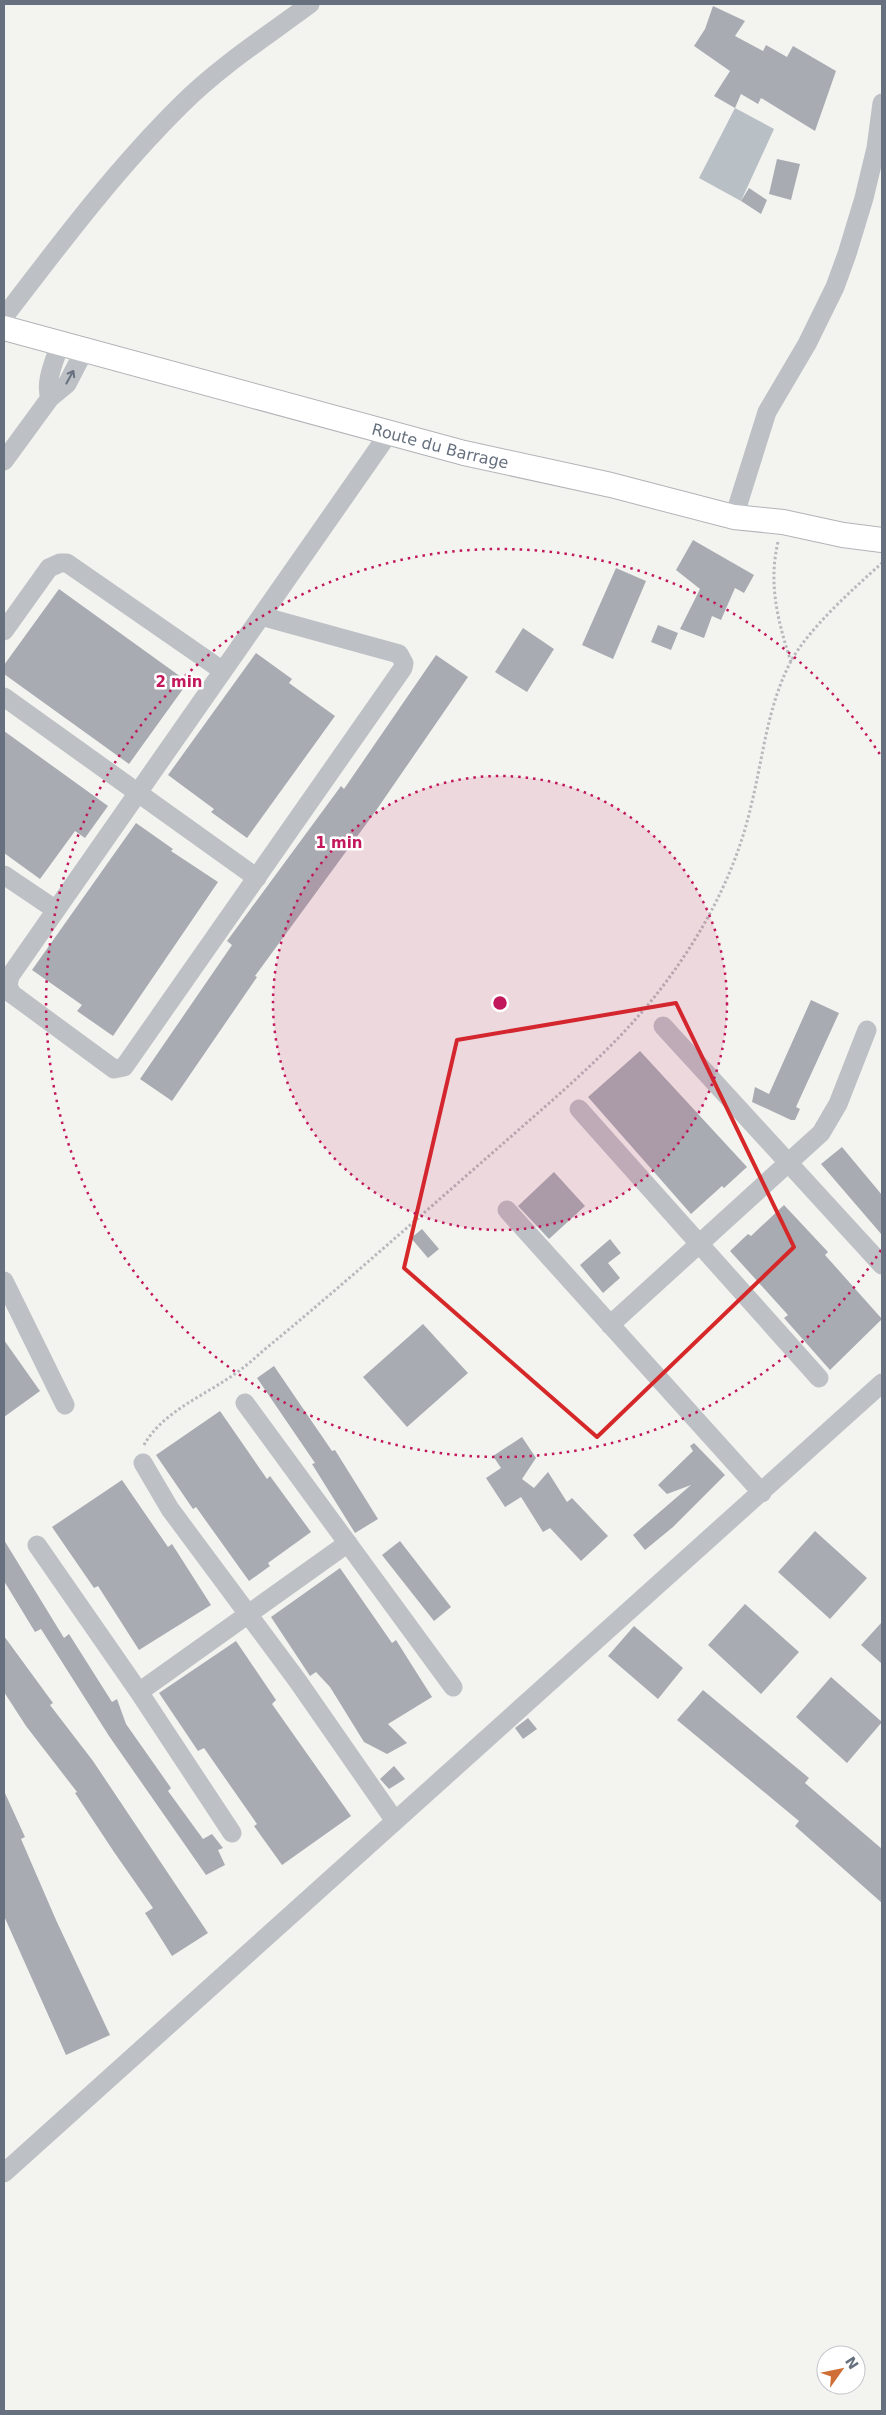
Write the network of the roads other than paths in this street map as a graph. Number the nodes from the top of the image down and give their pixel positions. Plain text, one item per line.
1 (310, 4) edge
2 (882, 102) edge
3 (4, 317) edge
4 (4, 328) edge
5 (60, 344) junction
6 (84, 351) junction
7 (50, 398) junction
8 (389, 433) junction
9 (4, 461) edge
10 (734, 518) junction
11 (882, 540) edge
12 (261, 616) junction
13 (4, 631) edge
14 (222, 671) junction
15 (4, 697) edge
16 (138, 793) junction
17 (4, 875) edge
18 (257, 878) junction
19 (56, 910) junction
20 (664, 1026) dead end
21 (867, 1030) dead end
22 (579, 1109) dead end
23 (789, 1163) junction
24 (507, 1210) dead end
25 (700, 1244) junction
26 (882, 1265) edge
27 (4, 1281) edge
28 (610, 1325) junction
29 (819, 1378) dead end
30 (882, 1383) edge
31 (245, 1404) dead end
32 (65, 1405) dead end
33 (143, 1463) road end
34 (762, 1493) junction
35 (348, 1544) junction
36 (37, 1545) dead end
37 (249, 1615) junction
38 (452, 1686) dead end
39 (139, 1692) junction
40 (394, 1821) junction
41 (232, 1833) dead end
42 (4, 2173) edge

1 - 3 street
2 - 10 street
4 - 5 main road, Route du Barrage
5 - 6 main road, Route du Barrage
5 - 7 street
7 -> 6 street
6 - 8 main road, Route du Barrage
7 - 9 street
8 - 10 main road, Route du Barrage
8 - 12 street
10 - 11 main road, Route du Barrage
12 - 14 street
12 - 18 street
13 - 14 street
14 - 16 street
15 - 16 street
16 - 18 street
16 - 19 street
17 - 19 street
18 - 19 street
20 - 23 street
21 - 23 street
22 - 25 street
23 - 25 street
23 - 26 street
24 - 28 street
25 - 28 street
25 - 29 street
27 - 32 street
28 - 34 street
30 - 34 street
31 - 35 street
33 - 37 street
34 - 40 street
35 - 37 street
35 - 38 street
36 - 39 street
37 - 39 street
37 - 40 street
39 - 41 street
40 - 42 street

